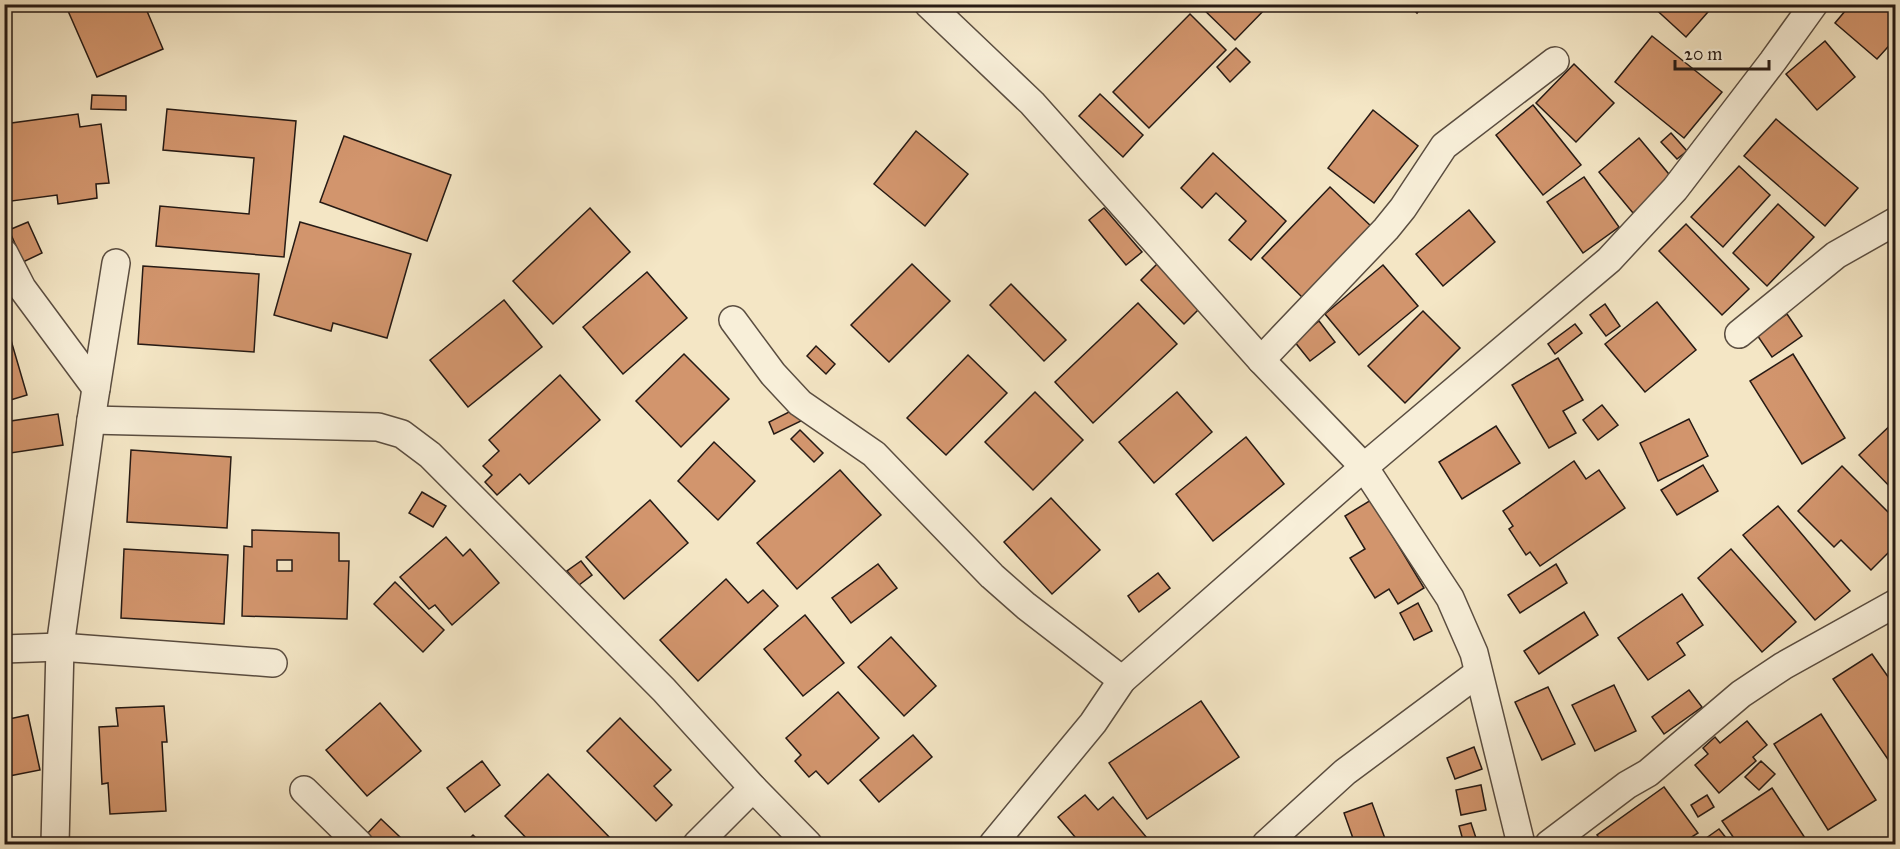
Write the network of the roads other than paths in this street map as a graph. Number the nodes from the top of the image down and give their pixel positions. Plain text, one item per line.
1 (928, 4) edge
2 (1814, 4) edge
3 (1555, 61) dead end
4 (1896, 221) edge
5 (4, 254) edge
6 (116, 263) dead end
7 (733, 321) dead end
8 (1739, 334) dead end
9 (1261, 360) junction
10 (96, 388) junction
11 (91, 420) junction
12 (1364, 467) junction
13 (1896, 603) edge
14 (60, 647) junction
15 (4, 649) edge
16 (273, 663) dead end
17 (1478, 673) junction
18 (1122, 680) junction
19 (753, 788) junction
20 (304, 790) dead end
21 (55, 844) edge
22 (359, 844) edge
23 (697, 844) edge
24 (808, 844) edge
25 (993, 844) edge
26 (1266, 844) edge
27 (1521, 844) edge
28 (1549, 844) edge

1 - 9 street
2 - 12 street
3 - 9 street
4 - 8 street
5 - 10 street
6 - 10 street
7 - 18 street
9 - 12 street
10 - 11 street
11 - 14 street
11 - 19 street
12 - 17 street
12 - 18 street
13 - 28 street
14 - 15 street
14 - 16 street
14 - 21 street
17 - 26 street
17 - 27 street
18 - 25 street
19 - 23 street
19 - 24 street
20 - 22 street

